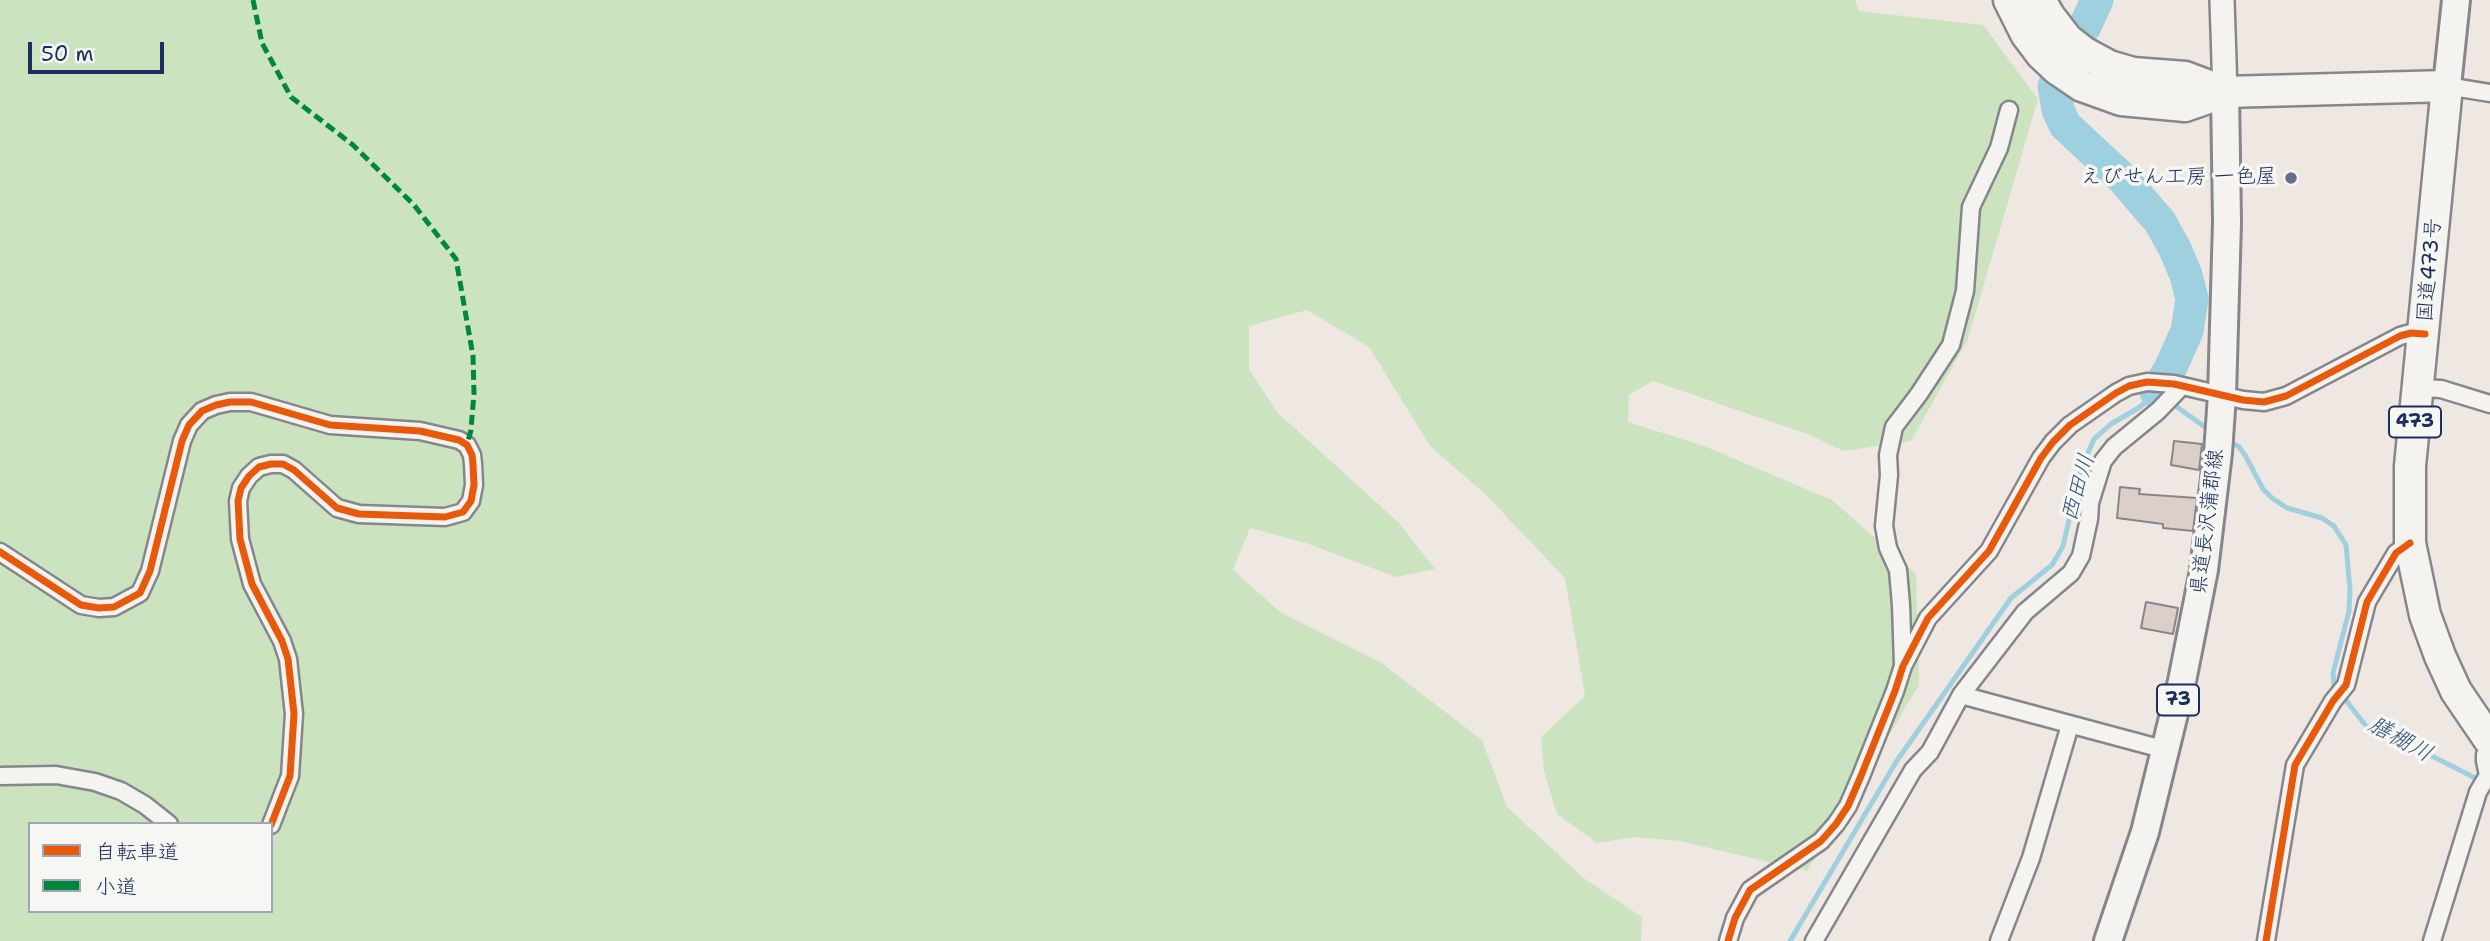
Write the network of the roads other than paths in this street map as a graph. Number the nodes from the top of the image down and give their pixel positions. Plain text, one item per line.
1 (2008, 0) edge
2 (2222, 0) edge
3 (2456, 0) edge
4 (2039, 17) edge
5 (2447, 86) junction
6 (2225, 92) junction
7 (2490, 93) edge
8 (2009, 110) dead end
9 (2424, 334) junction
10 (2177, 388) junction
11 (2418, 388) junction
12 (2222, 395) junction
13 (2490, 404) edge
14 (2410, 543) junction
15 (0, 552) edge
16 (1903, 666) junction
17 (1961, 695) junction
18 (2070, 725) junction
19 (2490, 741) edge
20 (2166, 750) junction
21 (2490, 751) edge
22 (0, 776) edge
23 (166, 822) edge
24 (272, 822) edge
25 (1728, 941) edge
26 (1814, 941) edge
27 (1999, 941) edge
28 (2108, 941) edge
29 (2266, 941) edge
30 (2432, 941) edge

1 - 4 highway
2 - 6 street
3 - 5 main road
4 - 6 highway
4 - 6 highway
5 - 6 highway
5 - 7 street
5 - 9 highway, 国道473号 / 473
6 - 12 main road, 県道長沢蒲郡線 / 73
8 - 16 street
9 - 11 highway, 国道473号 / 473
9 - 12 street
10 - 12 street
10 - 16 street
10 - 17 street
11 - 13 street
11 - 14 highway, 国道473号 / 473
12 - 20 main road, 県道長沢蒲郡線 / 73
14 - 19 highway, 国道473号 / 473
14 - 29 street
15 - 24 street
16 - 25 street
17 - 18 street
17 - 26 street
18 - 20 street
18 - 27 street
20 - 28 main road, 県道長沢蒲郡線 / 73
21 - 30 street
22 - 23 street

